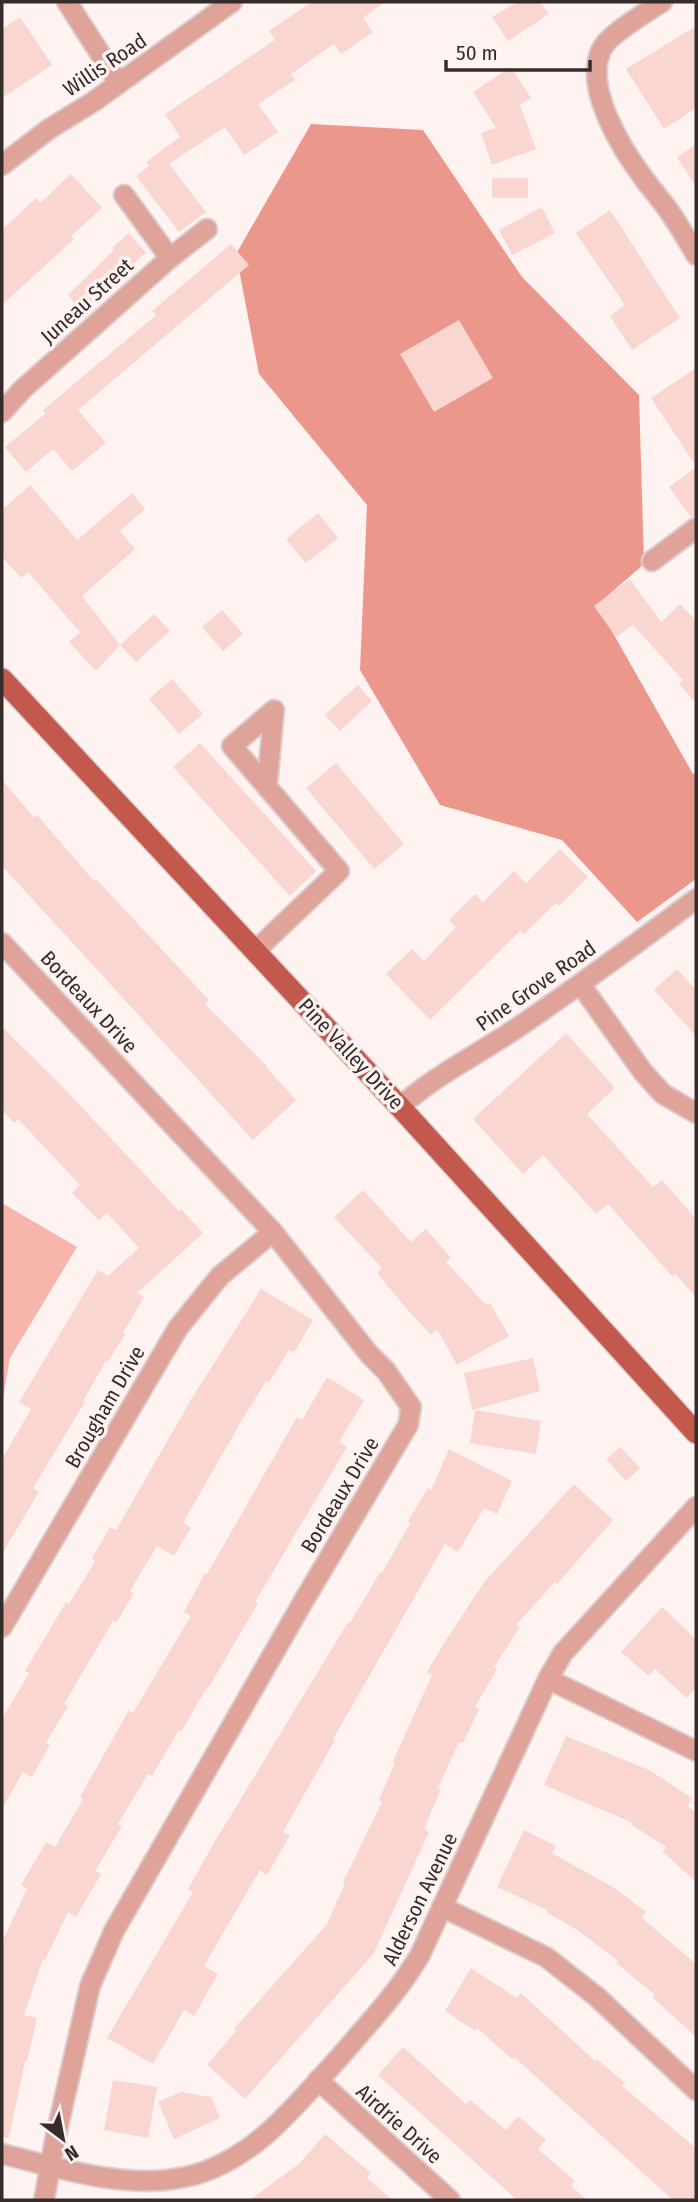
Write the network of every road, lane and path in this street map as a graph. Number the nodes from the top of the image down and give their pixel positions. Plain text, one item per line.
1 (67, 2) edge
2 (232, 2) edge
3 (662, 2) edge
4 (119, 83) junction
5 (2, 165) edge
6 (124, 195) dead end
7 (207, 229) dead end
8 (696, 255) edge
9 (170, 258) junction
10 (2, 412) edge
11 (696, 528) edge
12 (652, 561) dead end
13 (2, 678) edge
14 (267, 786) dead end
15 (696, 899) edge
16 (2, 943) edge
17 (255, 951) junction
18 (581, 985) junction
19 (400, 1107) junction
20 (696, 1113) edge
21 (273, 1232) junction
22 (696, 1433) edge
23 (696, 1507) edge
24 (2, 1626) edge
25 (548, 1679) junction
26 (696, 1751) edge
27 (442, 1907) junction
28 (318, 2080) junction
29 (696, 2090) edge
30 (2, 2154) edge
31 (50, 2164) junction
32 (44, 2200) edge
33 (450, 2200) edge

1 - 4 street
2 - 4 street, Willis Road
3 - 8 street
4 - 5 street, Willis Road
6 - 9 street
7 - 9 street, Juneau Street
9 - 10 street, Juneau Street
11 - 12 street
13 - 17 main road, Pine Valley Drive
14 - 17 street
15 - 18 street, Pine Grove Road
16 - 21 street, Bordeaux Drive
17 - 19 main road, Pine Valley Drive
18 - 19 street, Pine Grove Road
18 - 20 street
19 - 22 main road, Pine Valley Drive
21 - 24 street, Brougham Drive
21 - 31 street, Bordeaux Drive
23 - 25 street, Alderson Avenue
25 - 26 street
25 - 27 street, Alderson Avenue
27 - 28 street, Alderson Avenue
27 - 29 street
28 - 31 street, Alderson Avenue
28 - 33 street, Airdrie Drive
30 - 31 street, Alderson Avenue
31 - 32 street, Bordeaux Drive

